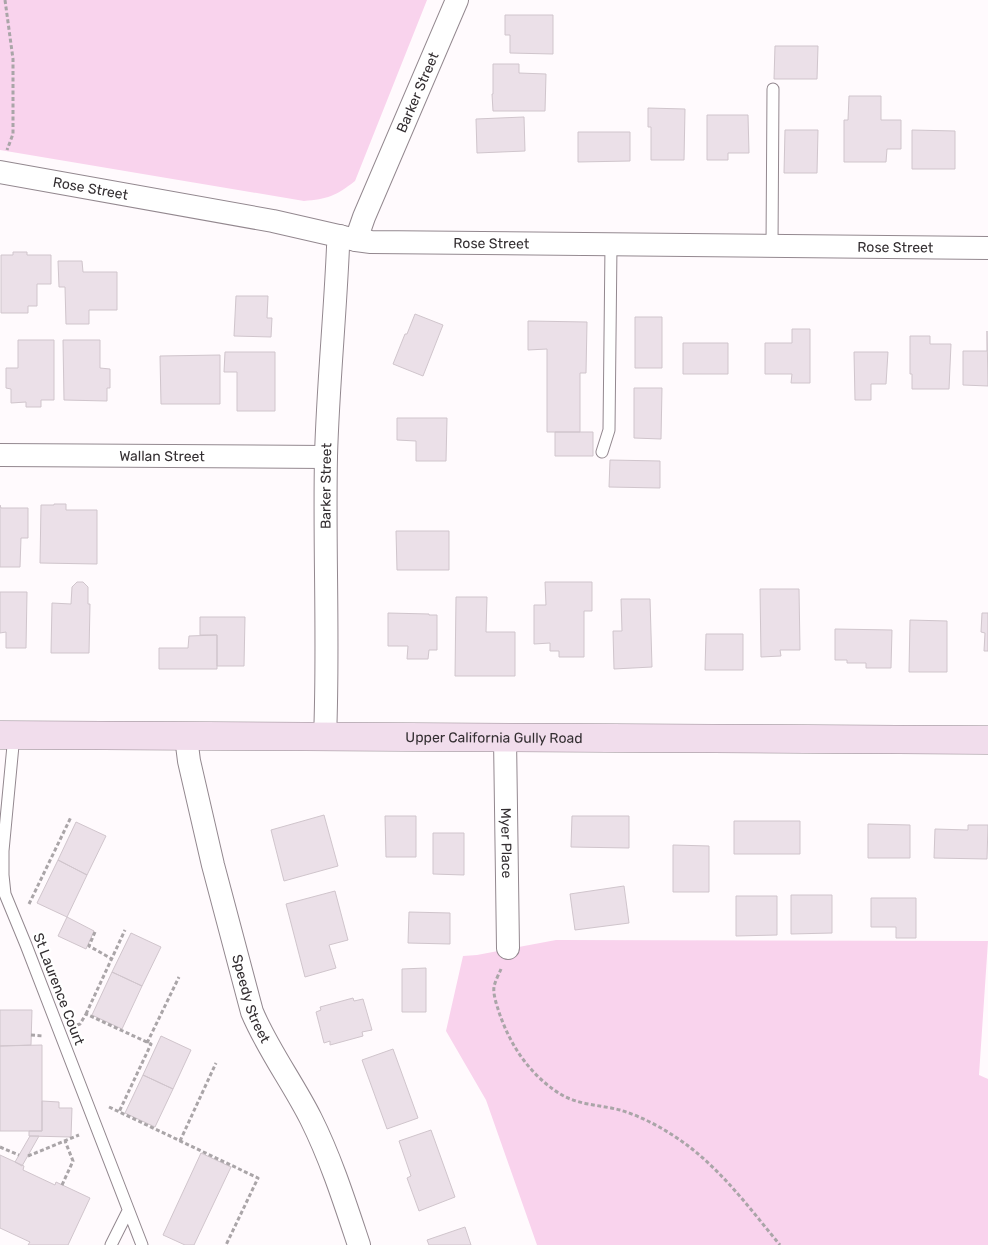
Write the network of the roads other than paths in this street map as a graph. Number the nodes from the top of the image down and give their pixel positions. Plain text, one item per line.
1 (457, 0) edge
2 (773, 89) dead end
3 (2, 163) edge
4 (348, 238) junction
5 (611, 245) junction
6 (772, 246) junction
7 (988, 248) edge
8 (602, 452) dead end
9 (0, 455) edge
10 (326, 457) junction
11 (7, 735) edge
12 (186, 737) junction
13 (325, 737) junction
14 (505, 738) junction
15 (988, 740) edge
16 (508, 948) road end
17 (128, 1212) junction
18 (112, 1245) edge
19 (142, 1245) edge
20 (359, 1245) edge

1 - 4 street, Barker Street
2 - 6 lane
3 - 4 street, Rose Street
4 - 5 street, Rose Street
4 - 10 street, Barker Street
5 - 6 street, Rose Street
5 - 8 lane
6 - 7 street, Rose Street
9 - 10 street, Wallan Street
10 - 13 street, Barker Street
11 - 12 street, Upper California Gully Road
11 - 17 lane, St Laurence Court
12 - 13 street, Upper California Gully Road
12 - 20 street, Speedy Street
13 - 14 street, Upper California Gully Road
14 - 15 street, Upper California Gully Road
14 - 16 street, Myer Place
17 - 18 lane
17 - 19 lane, St Laurence Court

